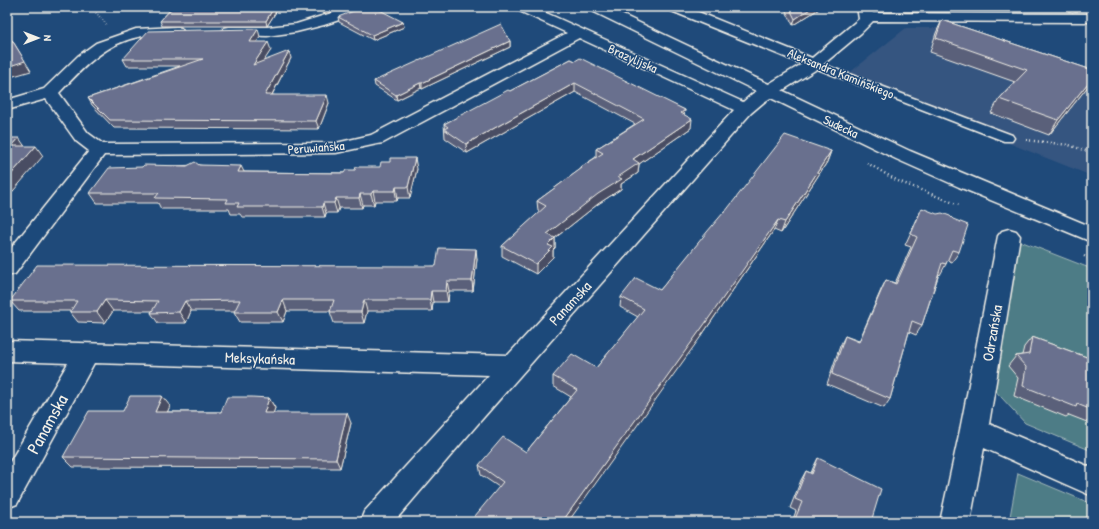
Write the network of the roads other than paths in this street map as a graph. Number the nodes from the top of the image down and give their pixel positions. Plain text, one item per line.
1 (364, 7) edge
2 (522, 7) edge
3 (595, 7) edge
4 (674, 7) edge
5 (866, 12) edge
6 (1092, 18) edge
7 (211, 31) edge
8 (188, 32) edge
9 (578, 33) junction
10 (814, 64) junction
11 (770, 91) junction
12 (50, 93) junction
13 (7, 105) edge
14 (745, 109) junction
15 (1008, 138) road end
16 (99, 150) junction
17 (1092, 235) edge
18 (1009, 236) dead end
19 (7, 268) edge
20 (7, 351) edge
21 (87, 353) junction
22 (513, 365) junction
23 (974, 430) junction
24 (1092, 482) edge
25 (7, 494) edge
26 (376, 522) edge
27 (955, 522) edge

1 - 7 street
2 - 9 street, Brazylijska
3 - 11 street, Sudecka
4 - 10 street, Aleksandra Kamińskiego
5 - 6 street
5 - 10 street, Panamska
8 - 12 street
9 - 14 street, Brazylijska
9 - 16 street, Peruwiańska
10 - 11 street, Panamska
10 - 15 lane, Aleksandra Kamińskiego
11 - 14 street, Panamska
11 - 17 street, Sudecka
12 - 13 street
12 - 16 street
14 - 22 street, Panamska
16 - 19 street
18 - 23 street, Odrzańska
20 - 21 street, Meksykańska
21 - 22 street, Meksykańska
21 - 25 street, Panamska
22 - 26 street, Panamska
23 - 24 street
23 - 27 street, Odrzańska

